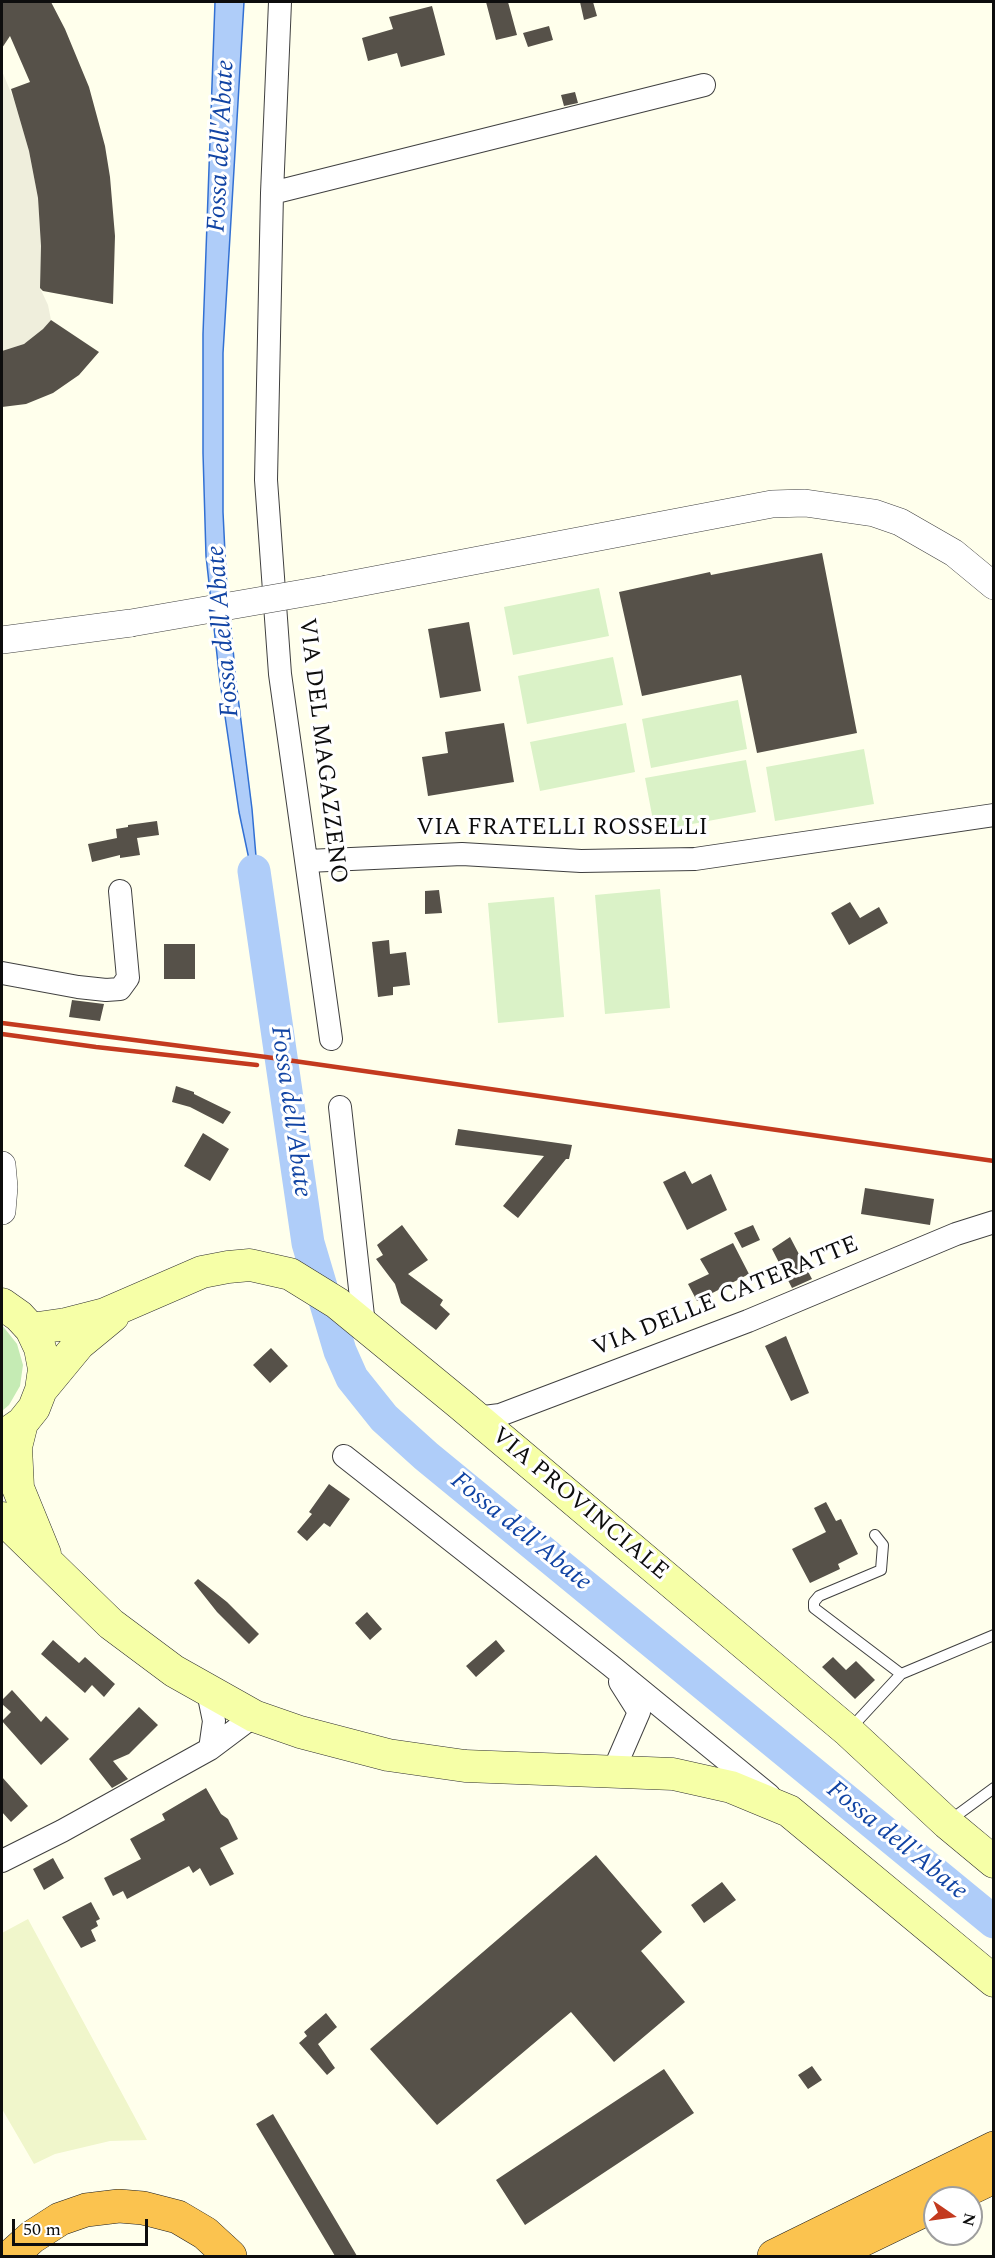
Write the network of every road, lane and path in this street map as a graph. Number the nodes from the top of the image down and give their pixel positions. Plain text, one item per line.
1 (280, 2) edge
2 (704, 85) dead end
3 (272, 193) junction
4 (993, 586) edge
5 (2, 640) edge
6 (993, 815) edge
7 (307, 861) junction
8 (120, 891) dead end
9 (2, 973) edge
10 (331, 1039) dead end
11 (340, 1107) dead end
12 (2, 1165) edge
13 (2, 1210) edge
14 (993, 1222) edge
15 (3, 1299) edge
16 (122, 1308) junction
17 (364, 1325) junction
18 (31, 1329) junction
19 (41, 1390) junction
20 (476, 1418) junction
21 (12, 1430) edge
22 (344, 1456) dead end
23 (2, 1518) edge
24 (875, 1535) dead end
25 (47, 1560) junction
26 (993, 1635) edge
27 (610, 1665) junction
28 (901, 1674) junction
29 (208, 1692) junction
30 (254, 1716) junction
31 (848, 1731) junction
32 (210, 1749) junction
33 (613, 1772) junction
34 (993, 1788) edge
35 (789, 1811) junction
36 (947, 1823) junction
37 (2, 1860) edge
38 (993, 1862) edge
39 (993, 1981) edge
40 (993, 2148) edge
41 (993, 2177) edge
42 (975, 2186) edge
43 (923, 2211) edge
44 (11, 2256) edge
45 (230, 2256) edge
46 (774, 2256) edge
47 (829, 2256) edge

1 - 3 street, VIA DEL MAGAZZENO
2 - 3 street
3 - 7 street, VIA DEL MAGAZZENO
4 - 5 street, bridge
6 - 7 street, VIA FRATELLI ROSSELLI
7 - 10 street, VIA DEL MAGAZZENO
8 - 9 street
11 - 17 street
12 - 13 street
14 - 20 street, VIA DELLE CATERATTE
15 - 18 main road
16 - 17 main road, VIA PROVINCIALE
16 - 18 main road, VIA PROVINCIALE
16 - 19 main road, VIA PROVINCIALE
17 - 20 main road, VIA PROVINCIALE
18 - 19 main road
19 - 21 main road
20 - 31 main road, VIA PROVINCIALE
21 - 25 main road
22 - 27 street
23 - 25 main road
24 - 28 lane
25 - 29 main road
26 - 28 lane
27 - 33 street
27 - 35 street
28 - 31 lane
29 - 30 main road
29 - 32 street
30 - 32 street
30 - 33 main road
31 - 36 main road, VIA PROVINCIALE
32 - 37 street
33 - 35 main road
34 - 36 lane
35 - 39 main road
36 - 38 main road, VIA PROVINCIALE
40 - 46 highway
41 - 42 highway
43 - 47 highway
44 - 45 highway

